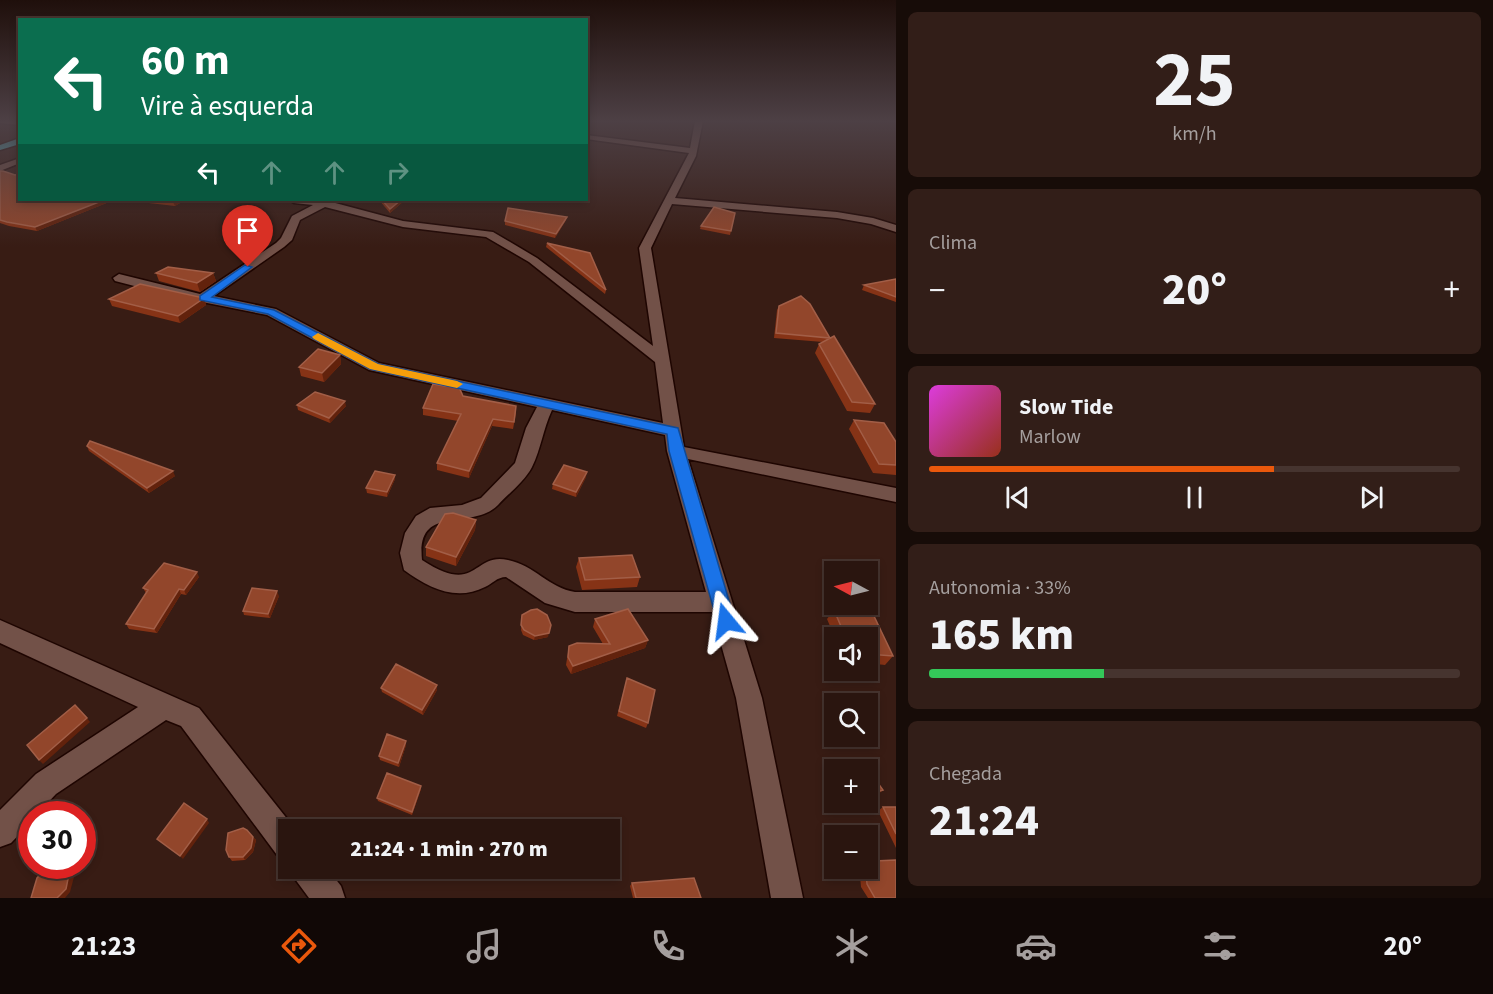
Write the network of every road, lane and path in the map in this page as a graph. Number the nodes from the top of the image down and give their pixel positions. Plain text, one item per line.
1 (687, 163) edge
2 (327, 201) edge
3 (669, 201) junction
4 (896, 229) edge
5 (119, 278) dead end
6 (203, 298) junction
7 (662, 360) junction
8 (547, 404) junction
9 (673, 431) junction
10 (676, 451) junction
11 (896, 495) edge
12 (721, 602) junction
13 (0, 631) edge
14 (164, 705) junction
15 (278, 831) edge
16 (0, 832) edge
17 (314, 879) edge
18 (329, 898) edge
19 (787, 898) edge

1 - 3 street
2 - 6 street
2 - 7 street
3 - 4 street
3 - 7 street
5 - 6 street
6 - 8 street
7 - 9 street
8 - 9 street
8 - 12 street
9 - 10 street
10 - 11 street
10 - 12 street
12 - 19 street
13 - 14 street
14 - 15 street
14 - 16 street
17 - 18 street

